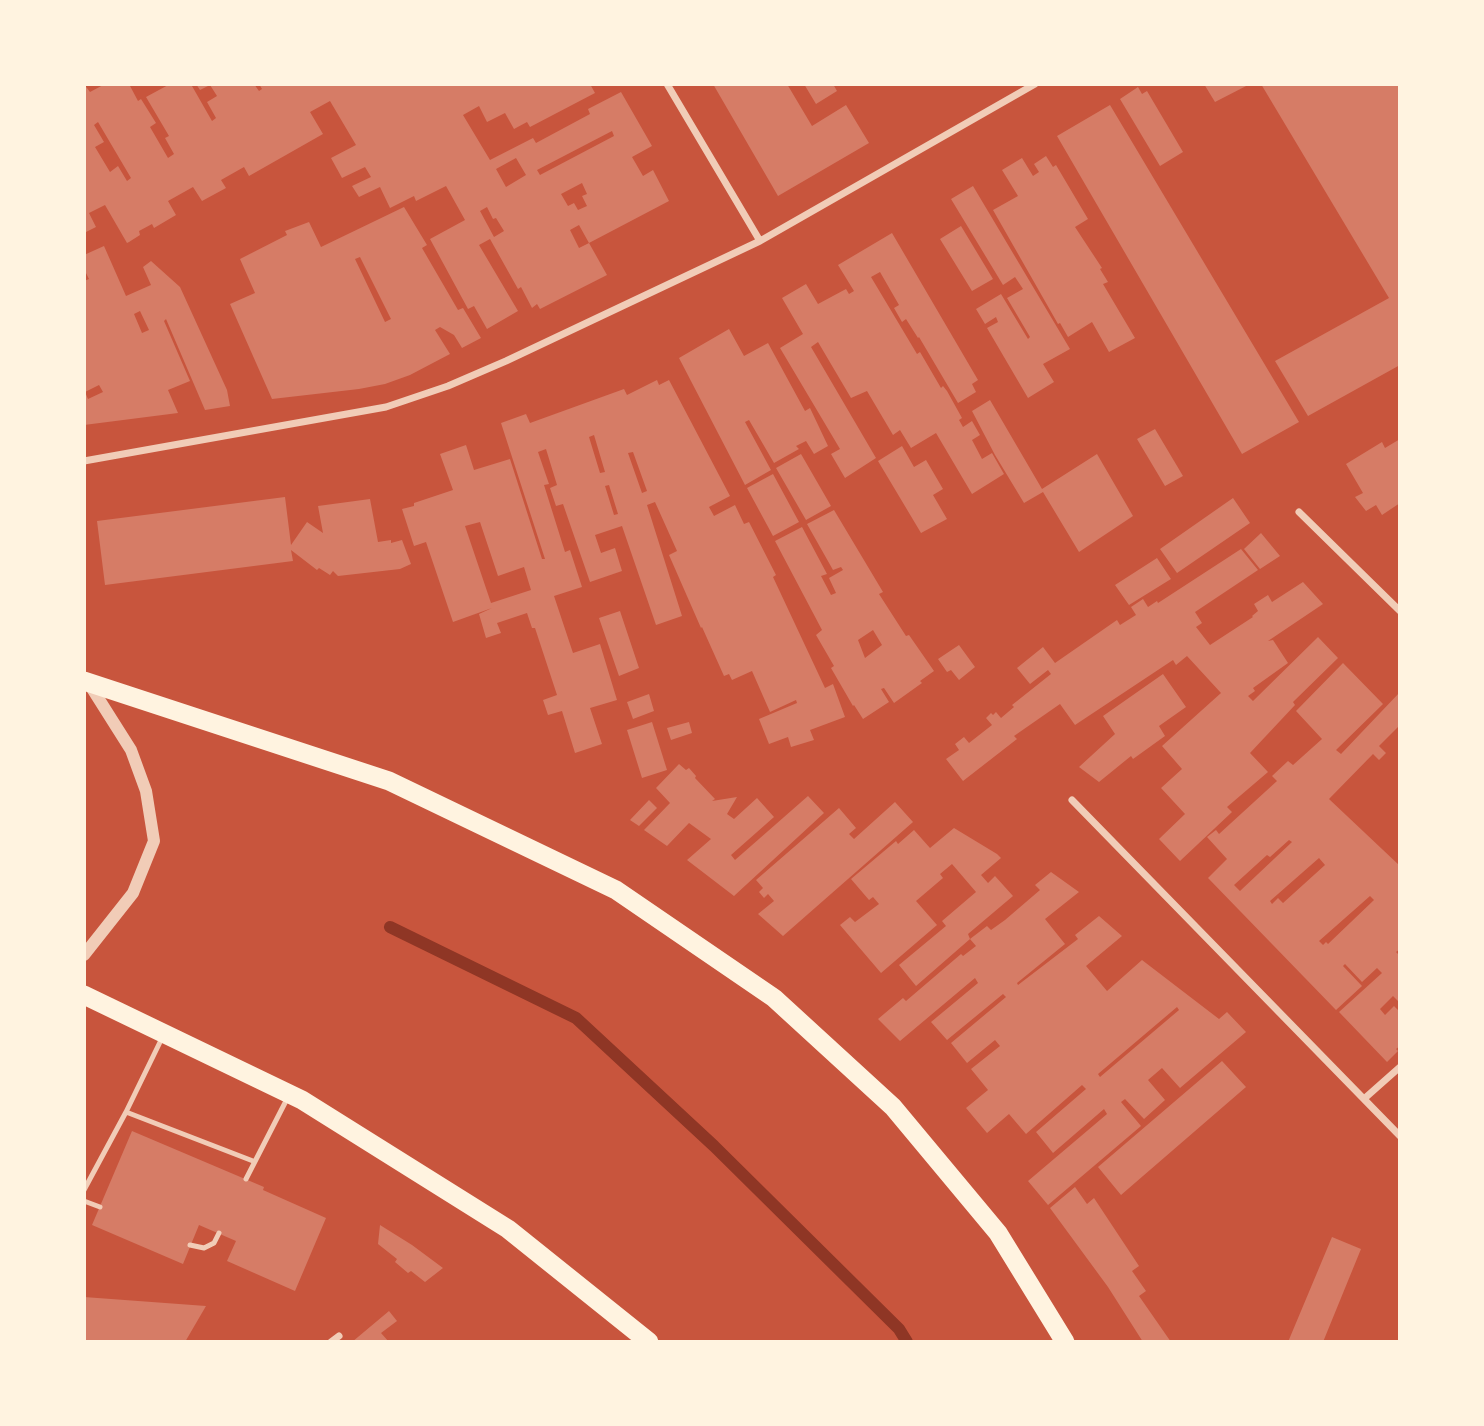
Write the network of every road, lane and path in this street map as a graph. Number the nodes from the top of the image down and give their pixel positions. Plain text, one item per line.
1 (667, 84) edge
2 (1035, 84) edge
3 (760, 241) junction
4 (85, 460) edge
5 (1299, 512) dead end
6 (1400, 611) edge
7 (85, 679) edge
8 (1072, 800) dead end
9 (84, 955) edge
10 (84, 995) edge
11 (165, 1034) junction
12 (1400, 1067) edge
13 (290, 1094) junction
14 (1365, 1098) junction
15 (126, 1112) junction
16 (1400, 1136) edge
17 (253, 1161) junction
18 (246, 1179) dead end
19 (84, 1191) edge
20 (84, 1201) edge
21 (100, 1207) dead end
22 (219, 1233) dead end
23 (190, 1245) dead end
24 (338, 1336) dead end
25 (331, 1342) edge
26 (649, 1342) edge
27 (1065, 1342) edge

1 - 3 street
2 - 3 street
3 - 4 street
5 - 6 street
7 - 9 street
7 - 27 highway
8 - 14 street
10 - 11 highway
11 - 13 highway
11 - 15 lane
12 - 14 street
13 - 17 lane
13 - 26 highway
14 - 16 street
15 - 17 lane
15 - 19 lane
17 - 18 lane
20 - 21 lane
22 - 23 lane
24 - 25 street

